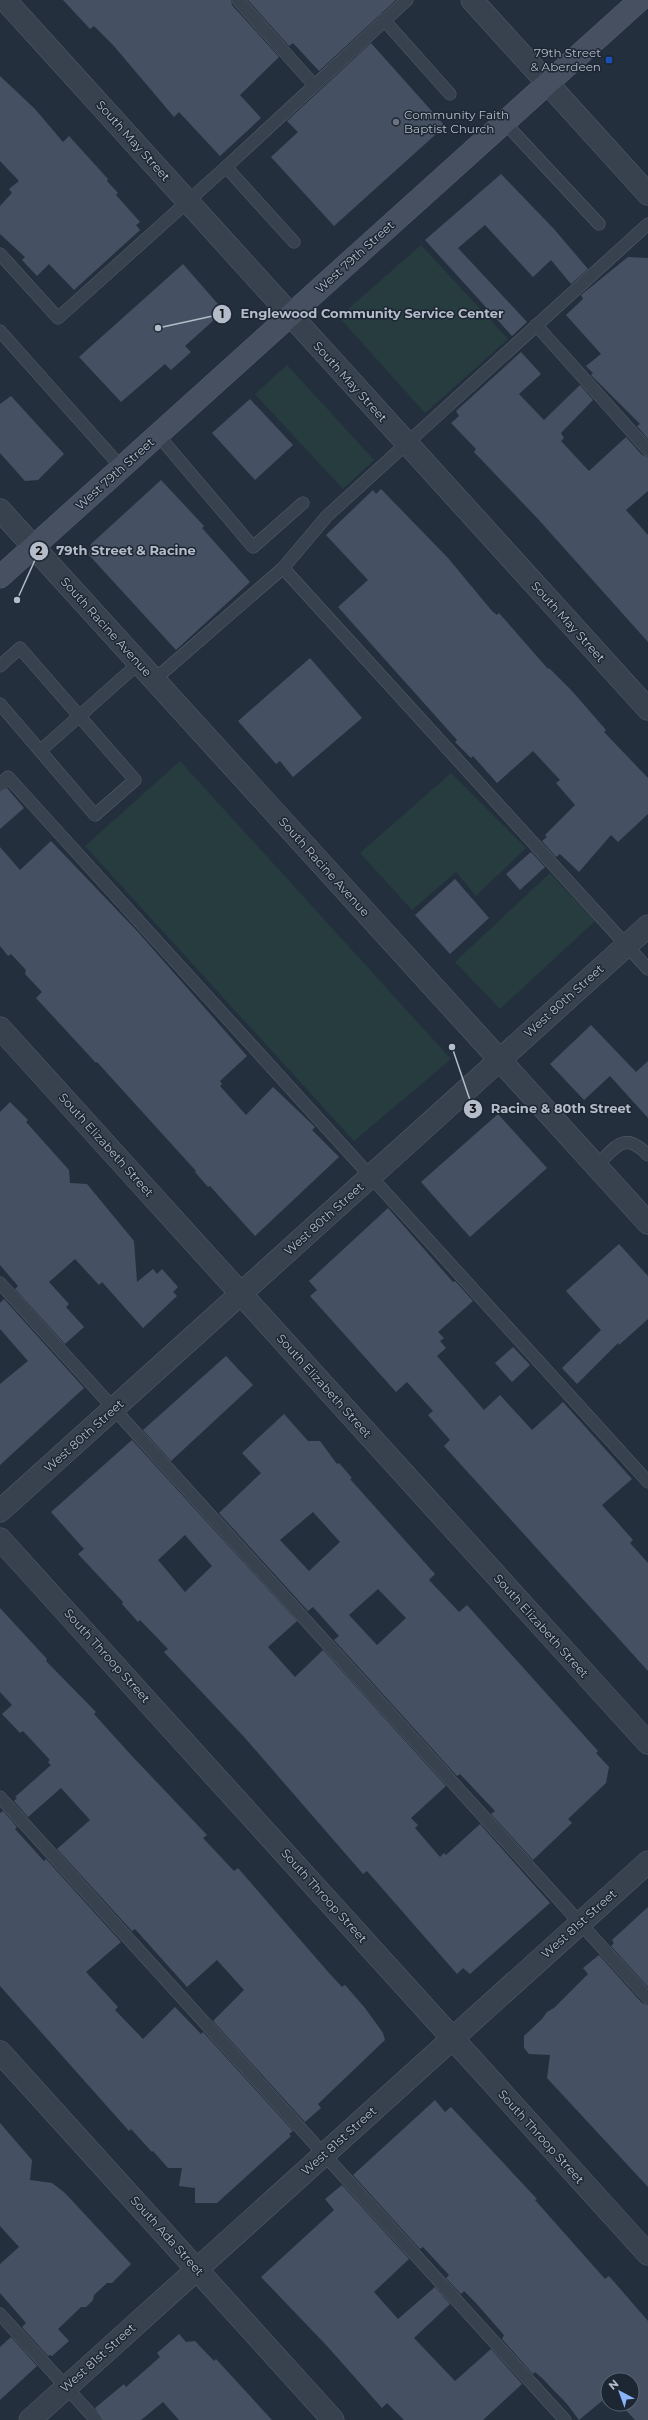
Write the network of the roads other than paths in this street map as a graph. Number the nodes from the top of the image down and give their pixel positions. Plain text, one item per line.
1 (5, 0) edge
2 (238, 0) edge
3 (406, 0) edge
4 (472, 0) edge
5 (640, 0) edge
6 (384, 20) junction
7 (548, 83) junction
8 (314, 85) junction
9 (450, 94) dead end
10 (504, 122) junction
11 (226, 167) junction
12 (648, 194) edge
13 (188, 202) junction
14 (598, 224) dead end
15 (648, 224) edge
16 (294, 242) dead end
17 (0, 254) edge
18 (290, 316) junction
19 (536, 325) junction
20 (0, 331) edge
21 (158, 436) junction
22 (406, 444) junction
23 (648, 450) edge
24 (122, 468) junction
25 (303, 503) dead end
26 (0, 510) edge
27 (34, 547) junction
28 (283, 568) junction
29 (0, 577) edge
30 (139, 663) junction
31 (0, 666) edge
32 (154, 680) junction
33 (0, 704) edge
34 (648, 709) edge
35 (80, 717) junction
36 (40, 751) junction
37 (0, 785) edge
38 (648, 926) edge
39 (627, 945) junction
40 (648, 969) edge
41 (0, 1028) edge
42 (500, 1060) junction
43 (648, 1155) edge
44 (596, 1166) junction
45 (371, 1176) junction
46 (648, 1223) edge
47 (0, 1283) edge
48 (241, 1294) junction
49 (114, 1409) junction
50 (648, 1482) edge
51 (0, 1511) edge
52 (0, 1539) edge
53 (648, 1743) edge
54 (0, 1797) edge
55 (648, 1862) edge
56 (580, 1923) junction
57 (648, 1998) edge
58 (453, 2038) junction
59 (0, 2052) edge
60 (324, 2154) junction
61 (648, 2254) edge
62 (197, 2269) junction
63 (0, 2314) edge
64 (66, 2387) junction
65 (30, 2420) edge
66 (96, 2420) edge
67 (333, 2420) edge
68 (565, 2420) edge

1 - 13 street, South May Street
2 - 8 lane
3 - 6 lane
4 - 7 street
5 - 7 main road, West 79th Street
6 - 8 lane
6 - 9 lane
7 - 10 main road, West 79th Street
7 - 12 street
8 - 11 lane
10 - 14 lane
10 - 18 main road, West 79th Street
11 - 13 lane
11 - 16 lane
13 - 17 lane
13 - 18 street, South May Street
15 - 19 lane
18 - 21 main road, West 79th Street
18 - 22 street, South May Street
19 - 22 lane
19 - 23 lane
20 - 24 lane
21 - 24 main road, West 79th Street
21 - 25 lane
22 - 28 lane
22 - 34 street, South May Street
24 - 27 main road, West 79th Street
26 - 27 street, South Racine Avenue
27 - 29 main road, West 79th Street
27 - 30 street, South Racine Avenue
28 - 32 lane
28 - 39 lane
30 - 32 street, South Racine Avenue
30 - 35 lane
31 - 35 lane
32 - 42 street, South Racine Avenue
33 - 36 lane
35 - 36 lane
35 - 36 lane
37 - 45 lane
38 - 39 street, West 80th Street
39 - 40 lane
39 - 42 street, West 80th Street
41 - 48 street, South Elizabeth Street
42 - 44 street, South Racine Avenue
42 - 45 street, West 80th Street
43 - 44 lane
44 - 46 street, South Racine Avenue
45 - 48 street, West 80th Street
45 - 50 lane
47 - 49 lane
48 - 49 street, West 80th Street
48 - 53 street, South Elizabeth Street
49 - 51 street, West 80th Street
49 - 56 lane
52 - 58 street, South Throop Street
54 - 60 lane
55 - 56 street, West 81st Street
56 - 57 lane
56 - 58 street, West 81st Street
58 - 60 street, West 81st Street
58 - 61 street, South Throop Street
59 - 62 street, South Ada Street
60 - 62 street, West 81st Street
60 - 68 lane
62 - 64 street, West 81st Street
62 - 67 street, South Ada Street
63 - 64 lane
64 - 65 street, West 81st Street
64 - 66 lane

